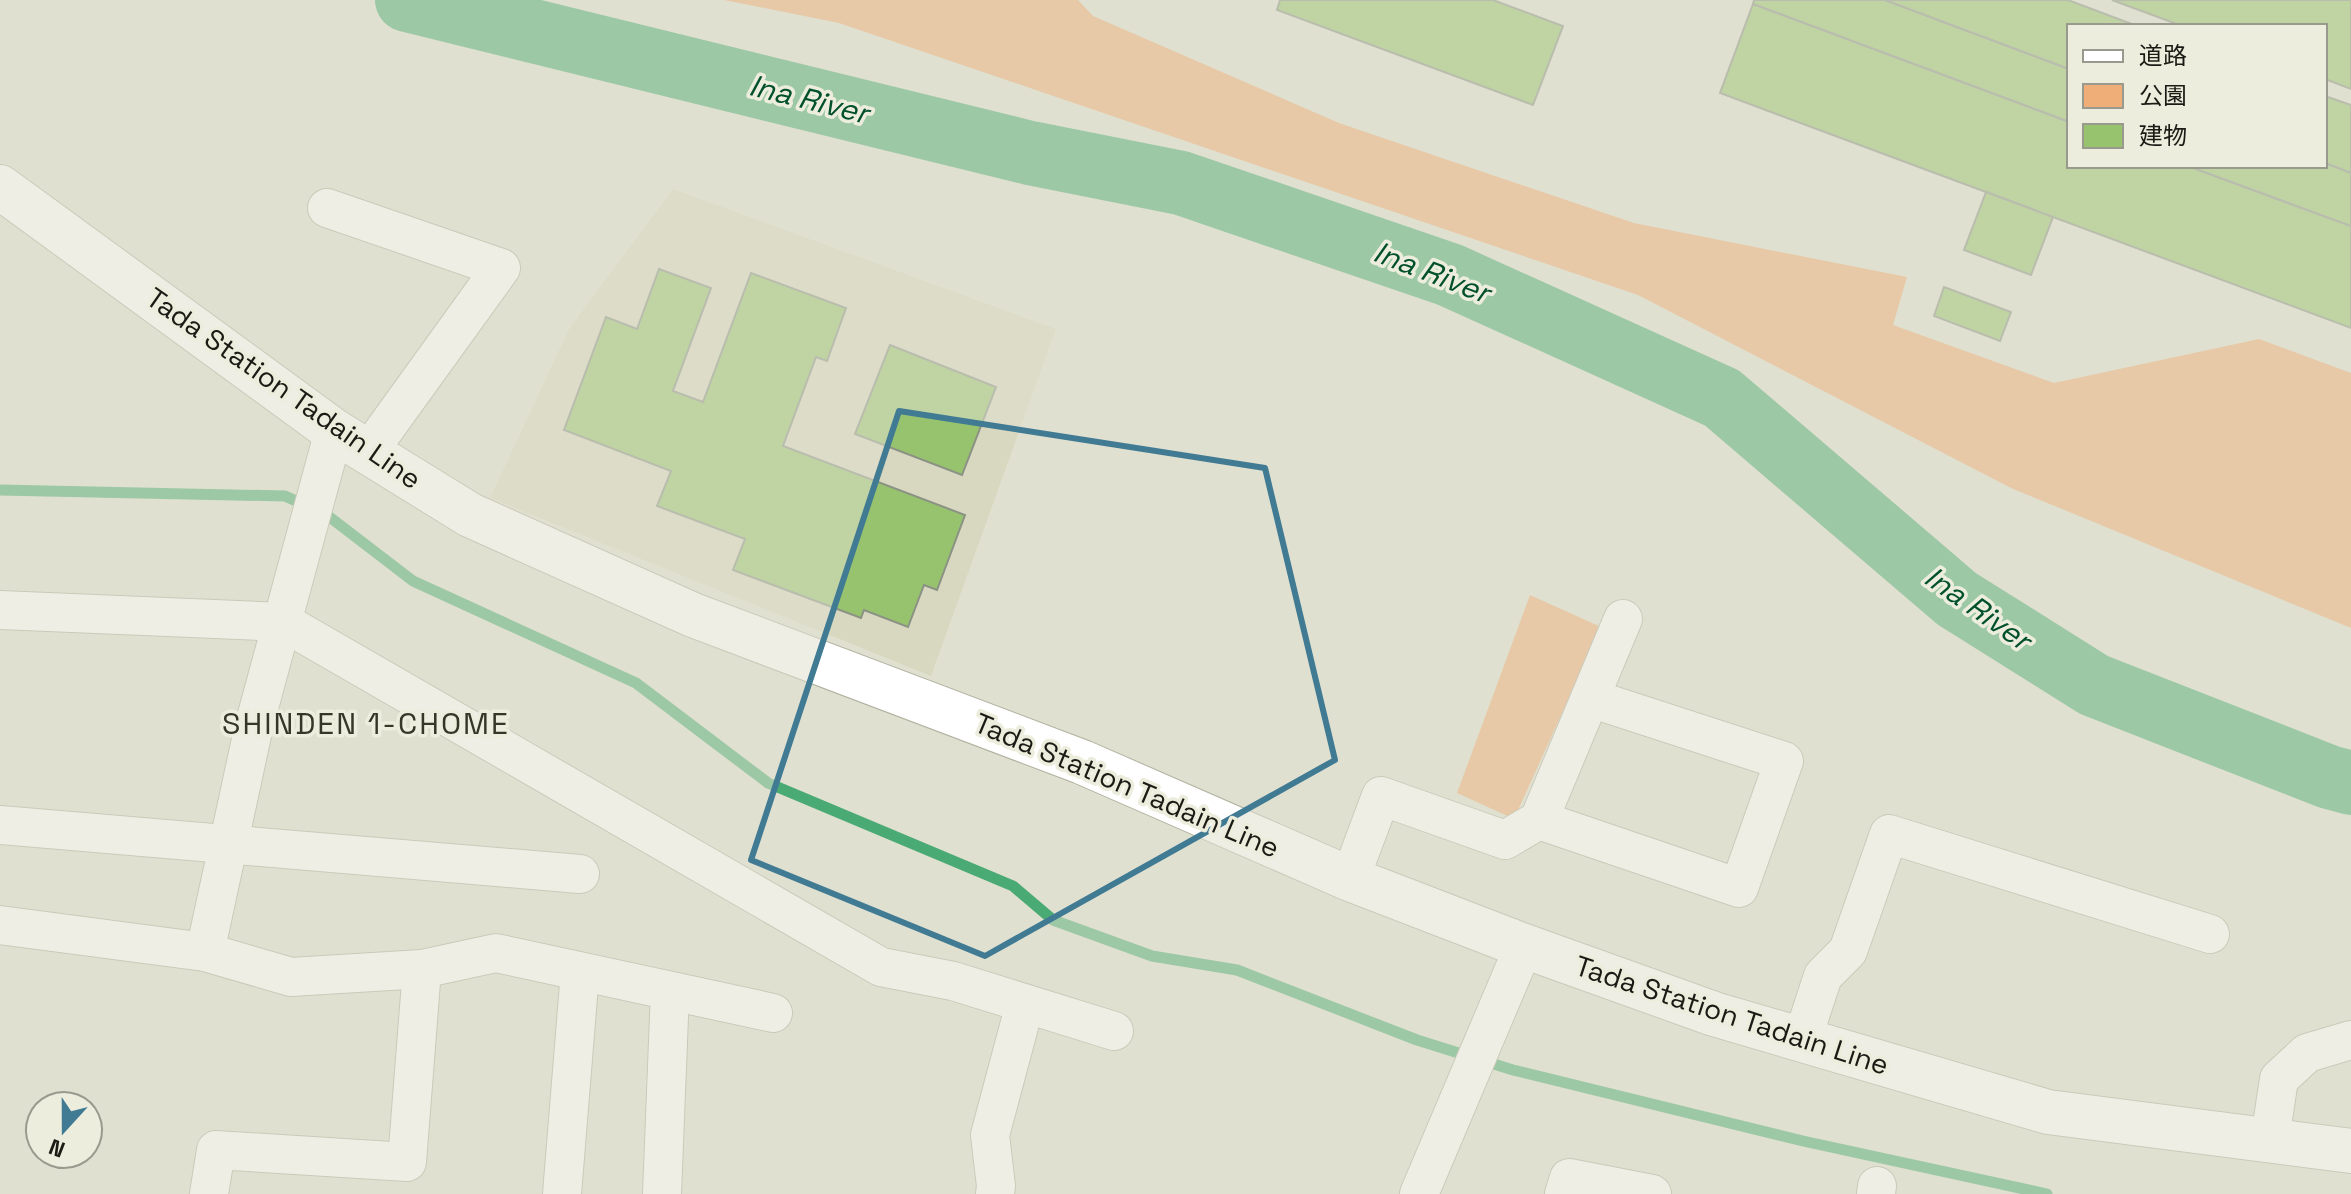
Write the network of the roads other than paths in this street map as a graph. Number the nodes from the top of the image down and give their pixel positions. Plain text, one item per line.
1 (0, 187) edge
2 (327, 208) dead end
3 (351, 441) junction
4 (0, 610) edge
5 (1623, 619) dead end
6 (282, 623) junction
7 (1590, 698) junction
8 (1539, 820) junction
9 (0, 825) edge
10 (228, 844) junction
11 (580, 874) dead end
12 (1350, 879) junction
13 (0, 925) edge
14 (2210, 934) dead end
15 (1524, 946) junction
16 (205, 952) junction
17 (422, 969) junction
18 (580, 972) junction
19 (670, 991) junction
20 (1025, 1004) junction
21 (773, 1013) dead end
22 (1114, 1031) dead end
23 (1802, 1040) junction
24 (2351, 1040) edge
25 (2270, 1139) junction
26 (2351, 1151) edge
27 (375, 1177) edge
28 (209, 1194) edge
29 (562, 1194) edge
30 (662, 1194) edge
31 (995, 1194) edge
32 (1419, 1194) edge
33 (1564, 1194) edge
34 (1652, 1194) edge

1 - 3 main road, Tada Station Tadain Line
2 - 3 street
3 - 6 street
3 - 12 main road, Tada Station Tadain Line
4 - 6 street
5 - 7 street
6 - 10 street
6 - 20 street
7 - 8 street
7 - 8 street
8 - 12 street
9 - 10 street
10 - 11 street
10 - 16 street
12 - 15 main road, Tada Station Tadain Line
13 - 16 street
14 - 23 street
15 - 23 main road, Tada Station Tadain Line
15 - 32 street
16 - 17 street
17 - 18 street
17 - 27 street
18 - 19 street
18 - 29 street
19 - 21 street
19 - 30 street
20 - 22 street
20 - 31 street
23 - 25 main road, Tada Station Tadain Line
24 - 25 street
25 - 26 main road, Tada Station Tadain Line
27 - 28 street
33 - 34 street

